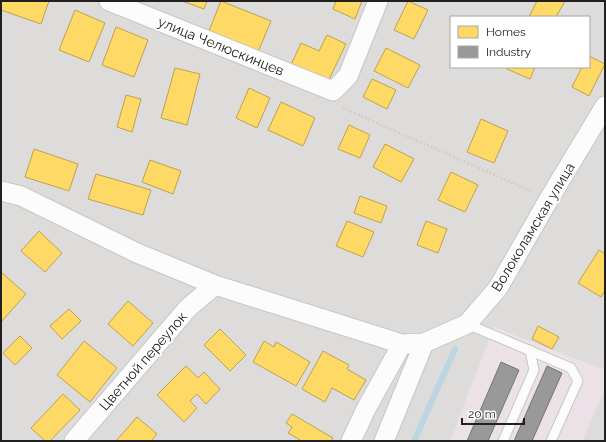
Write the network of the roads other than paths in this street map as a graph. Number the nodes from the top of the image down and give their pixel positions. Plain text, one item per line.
1 (109, 1) edge
2 (378, 1) edge
3 (605, 106) edge
4 (1, 191) edge
5 (215, 284) junction
6 (467, 324) junction
7 (424, 343) junction
8 (402, 344) junction
9 (530, 350) junction
10 (74, 441) edge
11 (351, 441) edge
12 (384, 441) edge
13 (503, 441) edge
14 (551, 441) edge

1 - 2 street, улица Челюскинцев
3 - 6 street, Волоколамская улица
4 - 5 street
5 - 8 street
5 - 10 street, Цветной переулок
6 - 7 street, Волоколамская улица
6 - 9 lane
7 - 8 street
7 - 12 street
8 - 11 street
9 - 13 lane
9 - 14 lane

